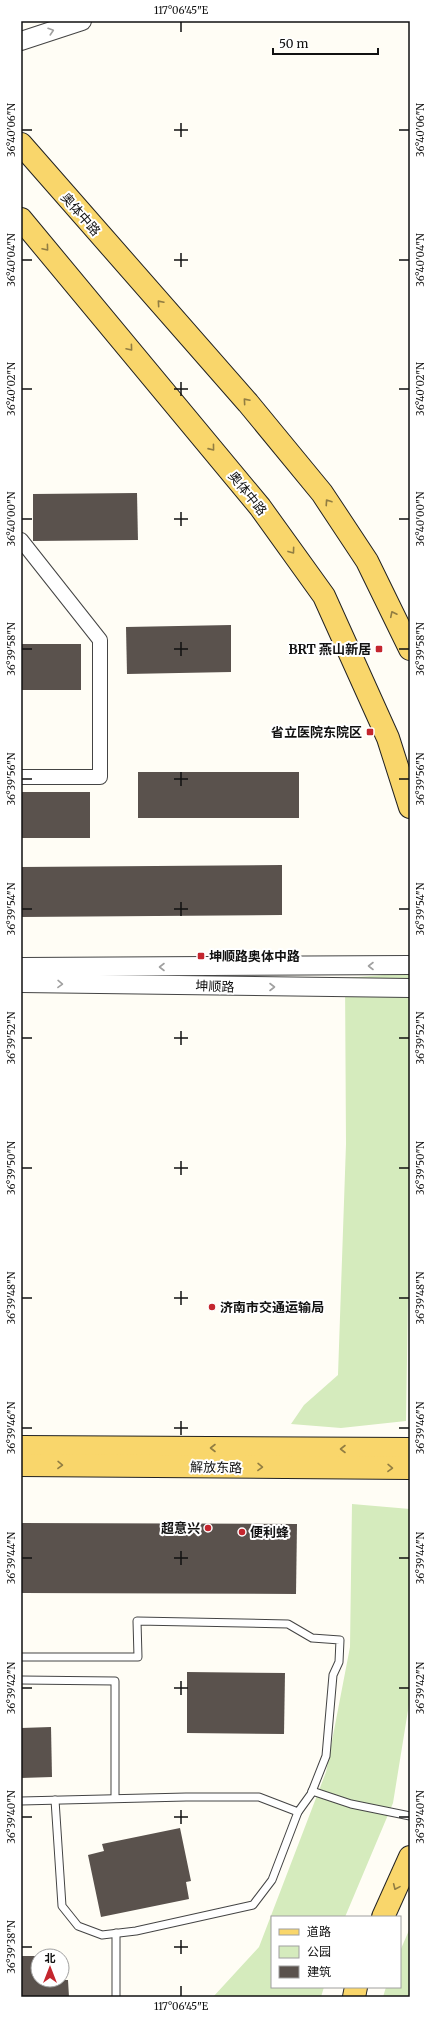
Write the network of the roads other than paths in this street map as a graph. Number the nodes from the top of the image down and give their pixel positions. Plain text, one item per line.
1 (82, 21) edge
2 (21, 41) edge
3 (21, 144) edge
4 (21, 219) edge
5 (21, 540) edge
6 (410, 649) edge
7 (21, 777) edge
8 (410, 807) edge
9 (410, 965) edge
10 (21, 967) edge
11 (21, 983) edge
12 (410, 988) edge
13 (21, 1446) edge
14 (410, 1450) edge
15 (21, 1465) edge
16 (410, 1468) edge
17 (21, 1657) edge
18 (21, 1680) edge
19 (312, 1790) junction
20 (116, 1798) junction
21 (55, 1800) junction
22 (21, 1801) edge
23 (298, 1812) junction
24 (410, 1816) edge
25 (410, 1857) edge
26 (383, 1916) edge
27 (116, 1933) junction
28 (116, 1997) edge

2 -> 1 street
6 -> 3 main road, 奥体中路
4 -> 8 main road, 奥体中路
5 - 7 street
9 -> 10 street, 坤顺路
11 -> 12 street, 坤顺路
14 -> 13 main road, 解放东路
15 -> 16 main road, 解放东路
17 - 19 lane
18 - 20 lane
19 - 23 lane
19 - 24 lane
20 - 21 lane
20 - 23 lane
21 - 22 lane
21 - 27 lane
23 - 27 lane
25 -> 26 main road
27 - 28 lane

